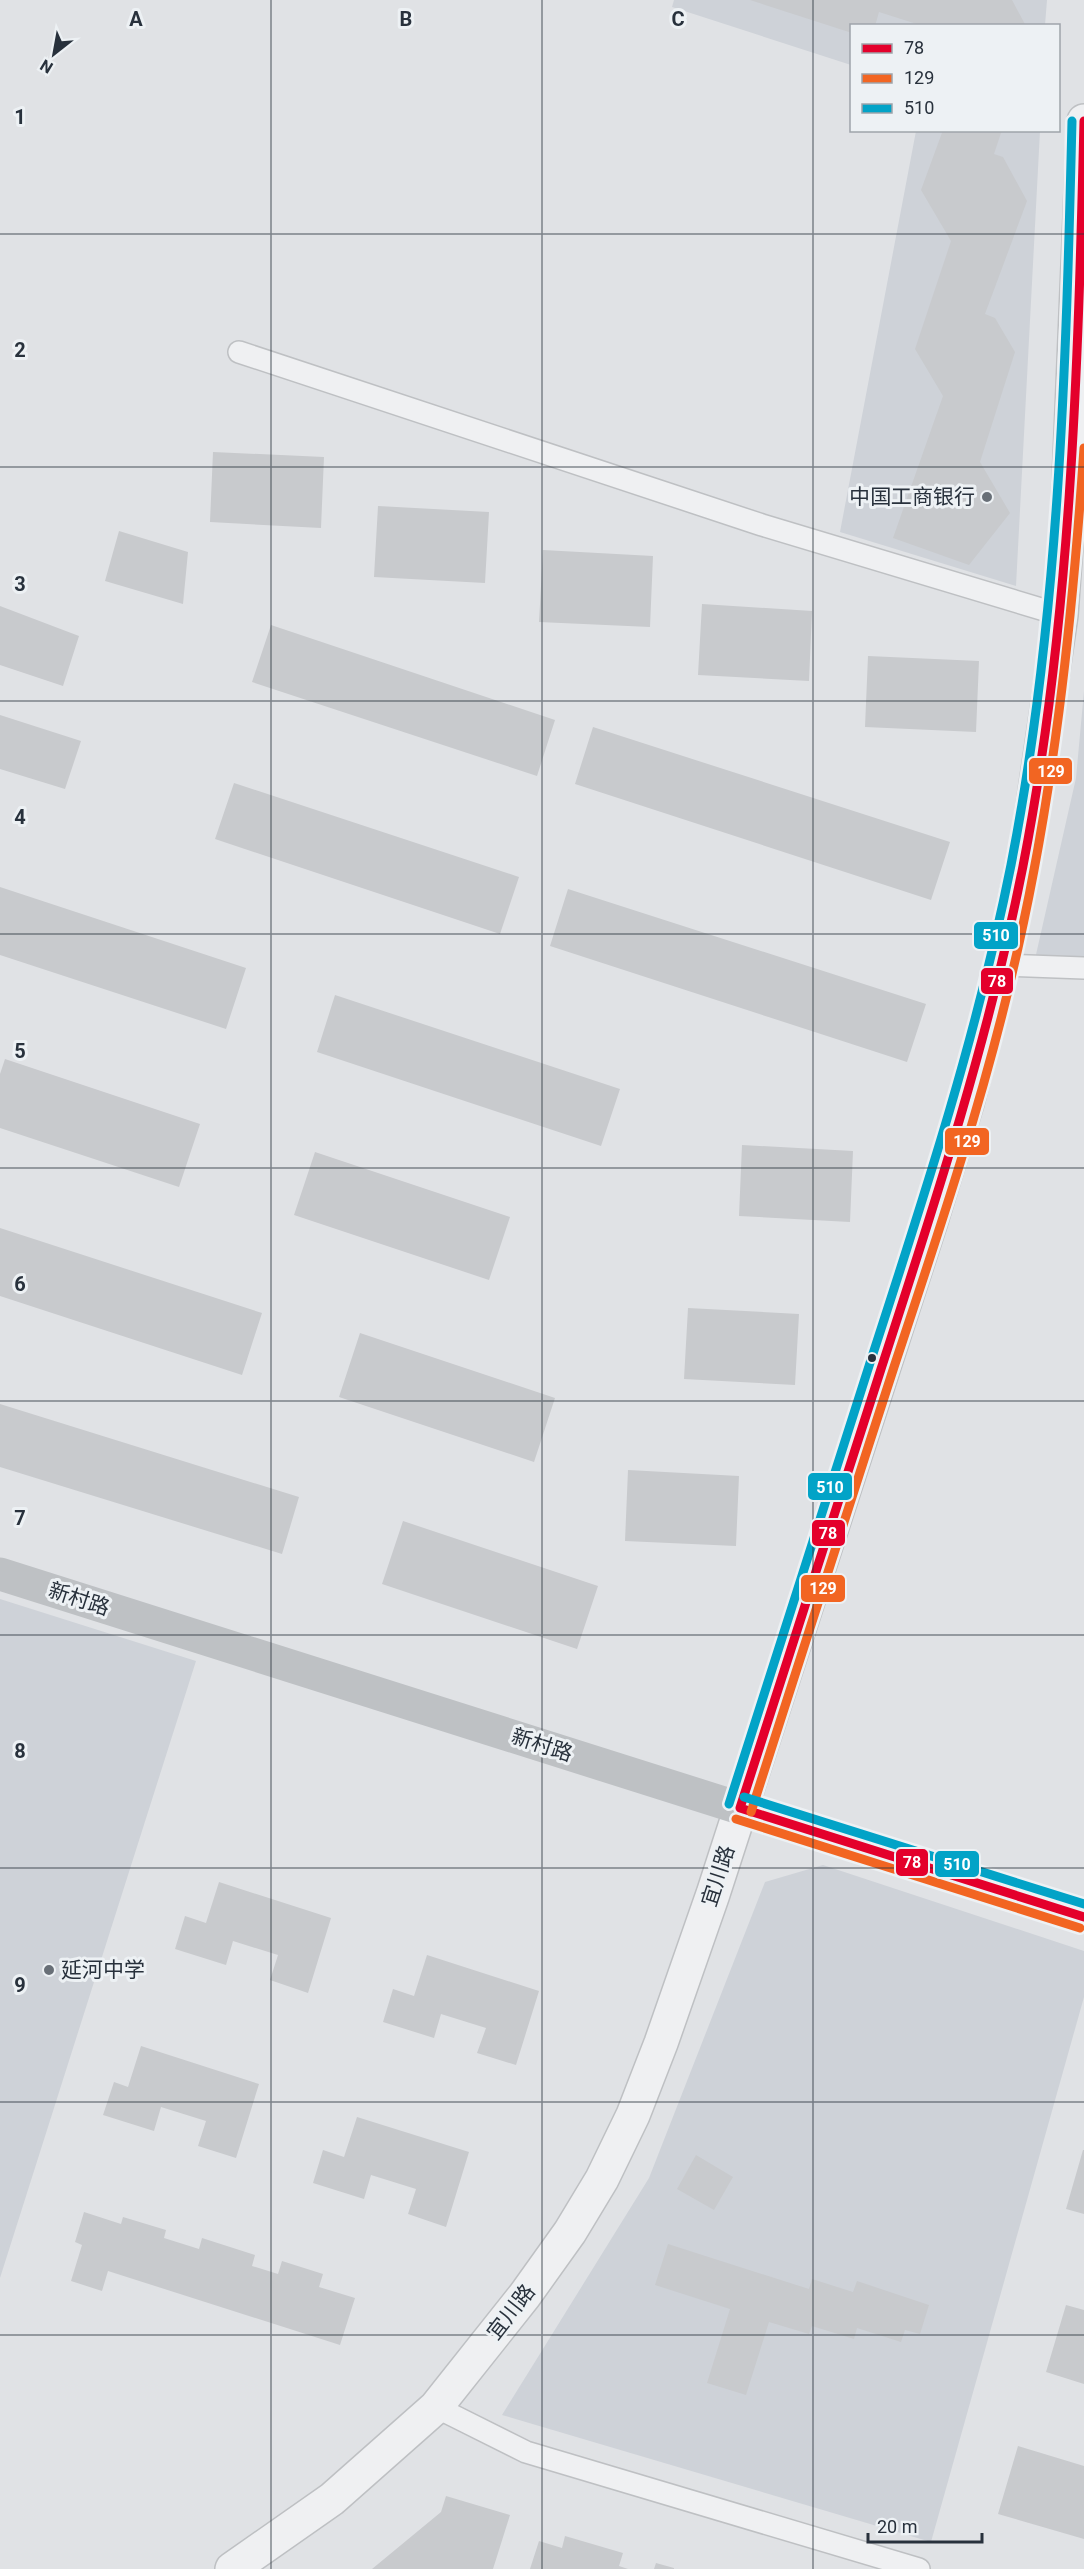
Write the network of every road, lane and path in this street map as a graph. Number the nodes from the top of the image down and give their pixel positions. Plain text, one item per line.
1 (1084, 121) edge
2 (1084, 174) edge
3 (239, 352) dead end
4 (1060, 615) junction
5 (1002, 965) junction
6 (1084, 968) edge
7 (0, 1574) edge
8 (740, 1808) junction
9 (1084, 1917) edge
10 (436, 2407) junction
11 (232, 2569) edge
12 (920, 2569) edge

1 - 2 street, 宜川路
2 - 4 street, 宜川路
3 - 4 lane
4 - 5 street, 宜川路
5 - 6 lane
5 - 8 street, 宜川路
7 - 8 main road, 新村路
8 - 9 main road, 新村路
8 - 10 street, 宜川路
10 - 11 street, 宜川路
10 - 12 lane

